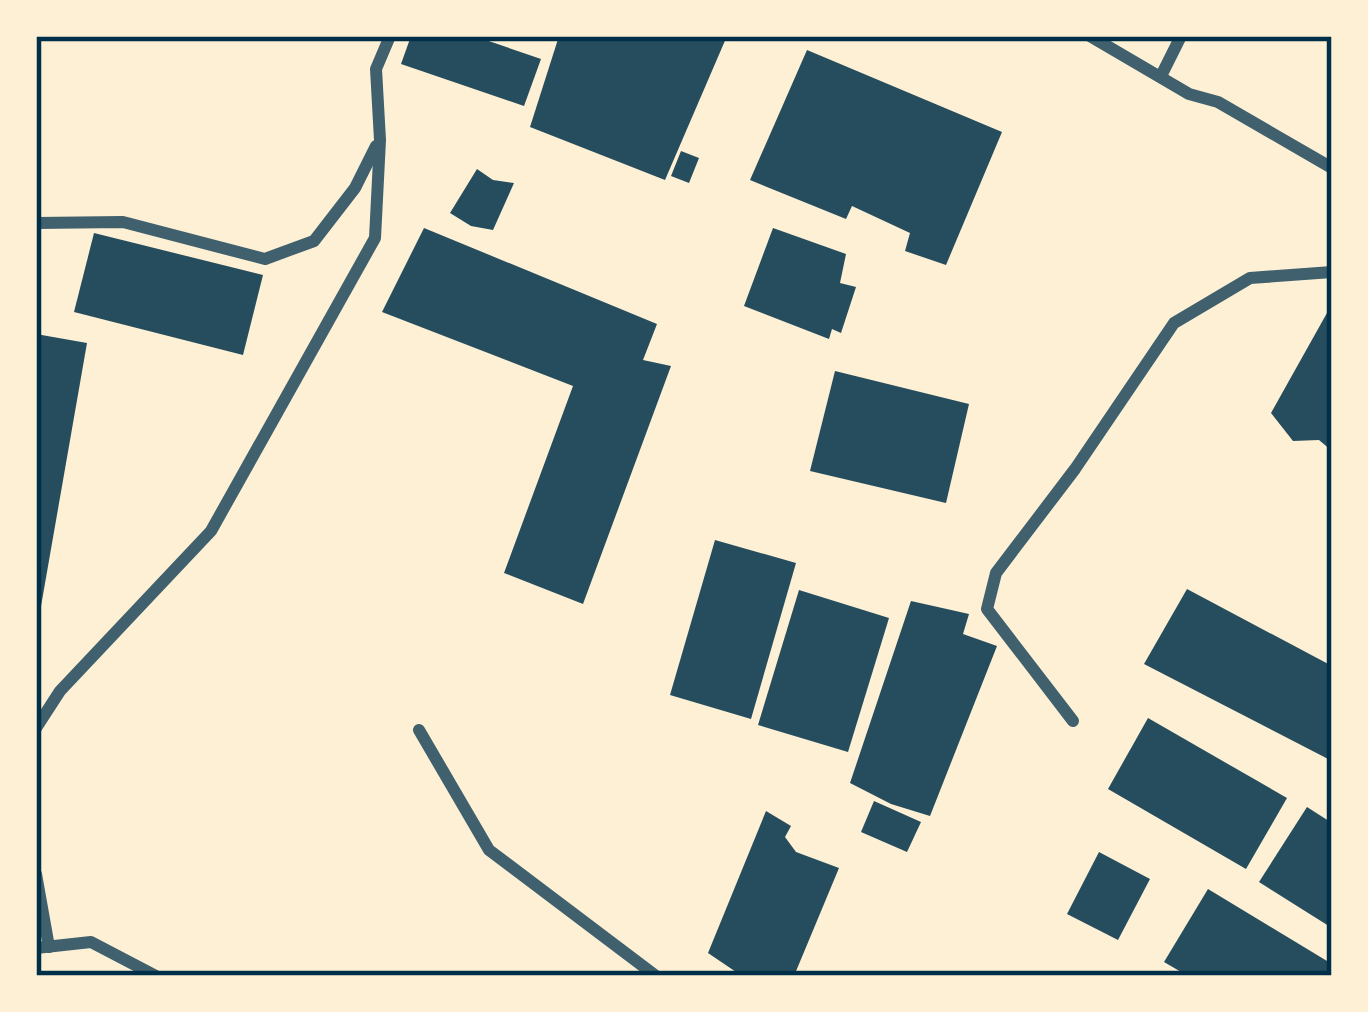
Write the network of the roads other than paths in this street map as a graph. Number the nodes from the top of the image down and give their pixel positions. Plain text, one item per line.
1 (391, 36) edge
2 (1090, 36) edge
3 (1180, 36) edge
4 (1162, 74) junction
5 (380, 140) junction
6 (1332, 168) edge
7 (36, 223) edge
8 (1332, 272) edge
9 (1073, 721) dead end
10 (36, 728) edge
11 (419, 730) dead end
12 (36, 874) edge
13 (43, 947) edge
14 (156, 976) edge
15 (656, 976) edge

1 - 5 street
2 - 4 street
3 - 4 street
4 - 6 street
5 - 7 street
5 - 10 street
8 - 9 street
11 - 15 street
12 - 13 street
13 - 14 street

